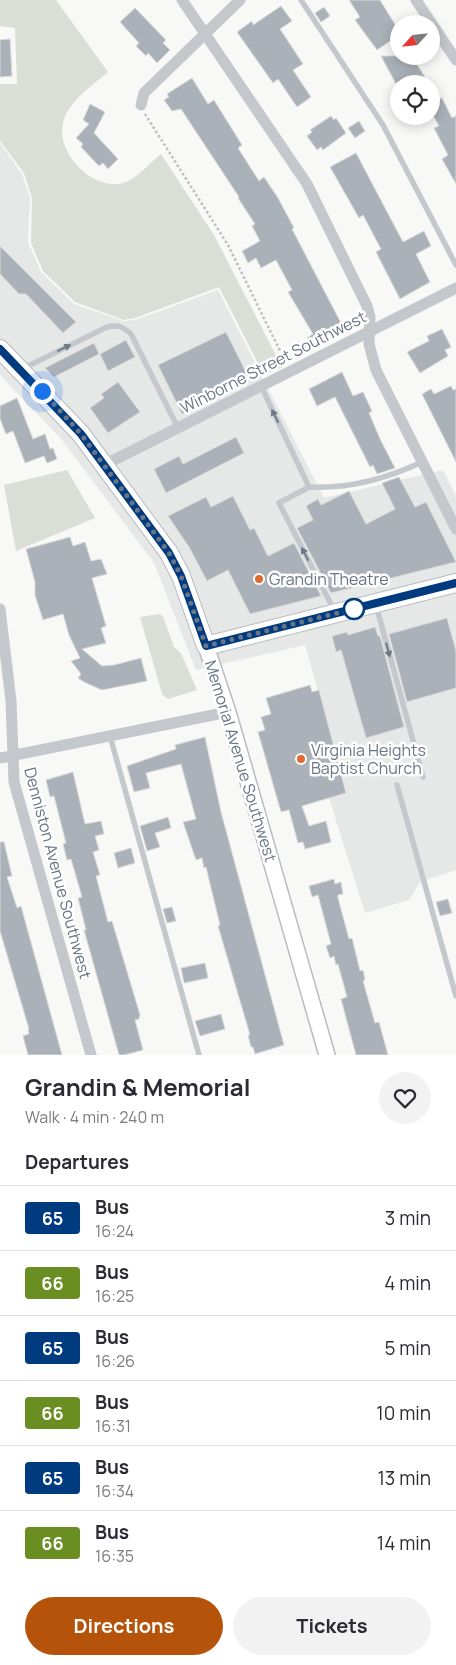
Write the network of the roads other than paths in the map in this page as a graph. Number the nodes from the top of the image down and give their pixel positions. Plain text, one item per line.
1 (182, 0) edge
2 (240, 0) edge
3 (301, 0) edge
4 (416, 0) edge
5 (205, 34) junction
6 (456, 60) edge
7 (141, 105) road end
8 (456, 265) edge
9 (456, 288) edge
10 (369, 332) junction
11 (0, 349) edge
12 (20, 370) junction
13 (261, 386) junction
14 (178, 428) junction
15 (422, 462) junction
16 (104, 465) junction
17 (310, 487) junction
18 (456, 529) edge
19 (456, 583) edge
20 (375, 603) junction
21 (0, 608) edge
22 (336, 614) junction
23 (206, 646) junction
24 (228, 712) junction
25 (110, 736) junction
26 (14, 755) junction
27 (0, 758) edge
28 (423, 777) dead end
29 (397, 784) dead end
30 (456, 996) edge
31 (90, 1055) edge
32 (199, 1055) edge
33 (326, 1055) edge

1 - 5 street
2 - 5 street
3 - 8 lane
4 - 6 street
5 - 7 street
5 - 10 street
9 - 10 street, Winborne Street Southwest
10 - 13 street, Winborne Street Southwest
10 - 15 street
11 - 12 main road, Memorial Avenue Southwest
12 -> 14 lane
12 - 16 main road, Memorial Avenue Southwest
13 - 14 street, Winborne Street Southwest
17 -> 13 lane
14 - 16 street, Winborne Street Southwest
15 - 17 lane
15 - 18 street
16 - 23 main road, Memorial Avenue Southwest
22 -> 17 lane
19 - 20 main road
20 - 22 main road
20 -> 28 lane
21 - 26 street, Denniston Avenue Southwest
22 - 23 main road
23 - 24 street, Memorial Avenue Southwest
24 - 25 street
24 - 33 street, Memorial Avenue Southwest
25 - 26 street
25 - 32 lane
26 - 27 street
26 - 31 street, Denniston Avenue Southwest
29 - 30 lane

